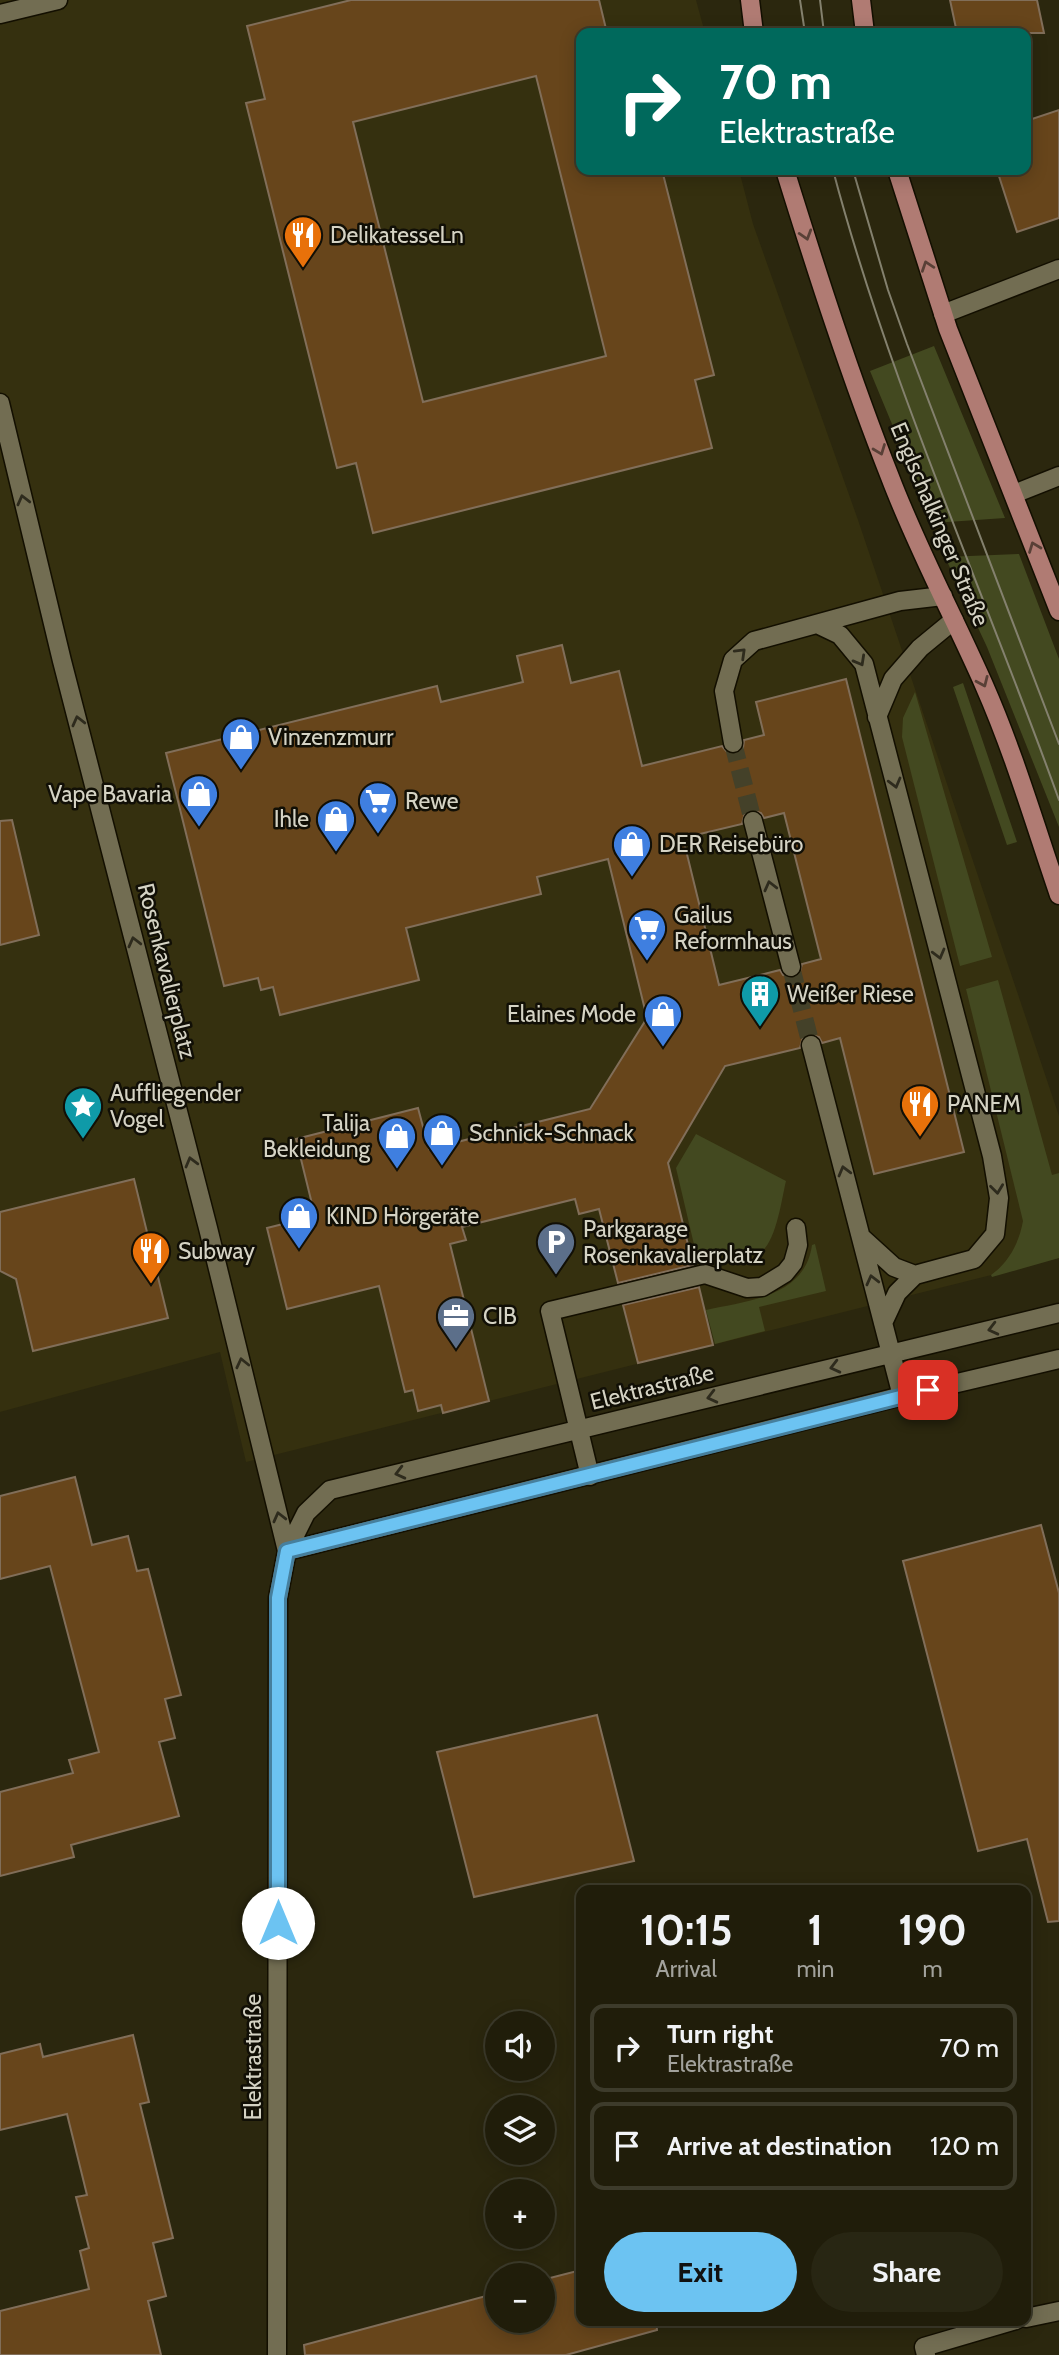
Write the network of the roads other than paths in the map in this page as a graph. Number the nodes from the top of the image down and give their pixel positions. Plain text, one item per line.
1 (58, 0) edge
2 (750, 0) edge
3 (861, 0) edge
4 (0, 14) edge
5 (753, 28) edge
6 (864, 28) edge
7 (787, 175) edge
8 (899, 175) edge
9 (1059, 269) edge
10 (943, 314) junction
11 (0, 403) edge
12 (1059, 476) edge
13 (1014, 494) junction
14 (943, 596) junction
15 (1059, 611) edge
16 (954, 620) junction
17 (817, 624) junction
18 (877, 717) junction
19 (733, 743) tunnel mouth
20 (753, 821) tunnel mouth
21 (1059, 895) edge
22 (791, 967) tunnel mouth
23 (811, 1045) tunnel mouth
24 (796, 1228) dead end
25 (861, 1237) junction
26 (915, 1275) junction
27 (1059, 1313) edge
28 (883, 1323) junction
29 (891, 1353) junction
30 (1059, 1359) edge
31 (902, 1396) junction
32 (578, 1430) junction
33 (590, 1476) junction
34 (287, 1551) junction
35 (1059, 2311) edge
36 (1031, 2316) edge
37 (996, 2326) edge
38 (277, 2355) edge
39 (926, 2355) edge

1 - 4 street
2 - 5 main road
3 - 6 main road
7 -> 14 main road, Englschalkinger Straße
10 -> 8 main road
9 - 10 street
10 - 13 main road
34 -> 11 street, Rosenkavalierplatz
12 - 13 street
15 -> 13 main road
14 - 16 main road, Englschalkinger Straße
14 - 17 street
16 - 18 street
16 -> 21 main road, Englschalkinger Straße
17 -> 18 street
19 -> 17 street
18 -> 26 street
22 -> 20 street
25 -> 23 street
24 - 32 street
25 - 26 street
28 -> 25 street
26 - 28 street
27 -> 29 street, Elektrastraße
28 - 29 street
29 - 31 street
29 -> 32 street, Elektrastraße
30 - 31 street
31 - 33 street
32 - 33 street
32 -> 34 street, Elektrastraße
33 - 34 street
34 - 38 street, Elektrastraße
35 - 36 street
37 - 39 street

